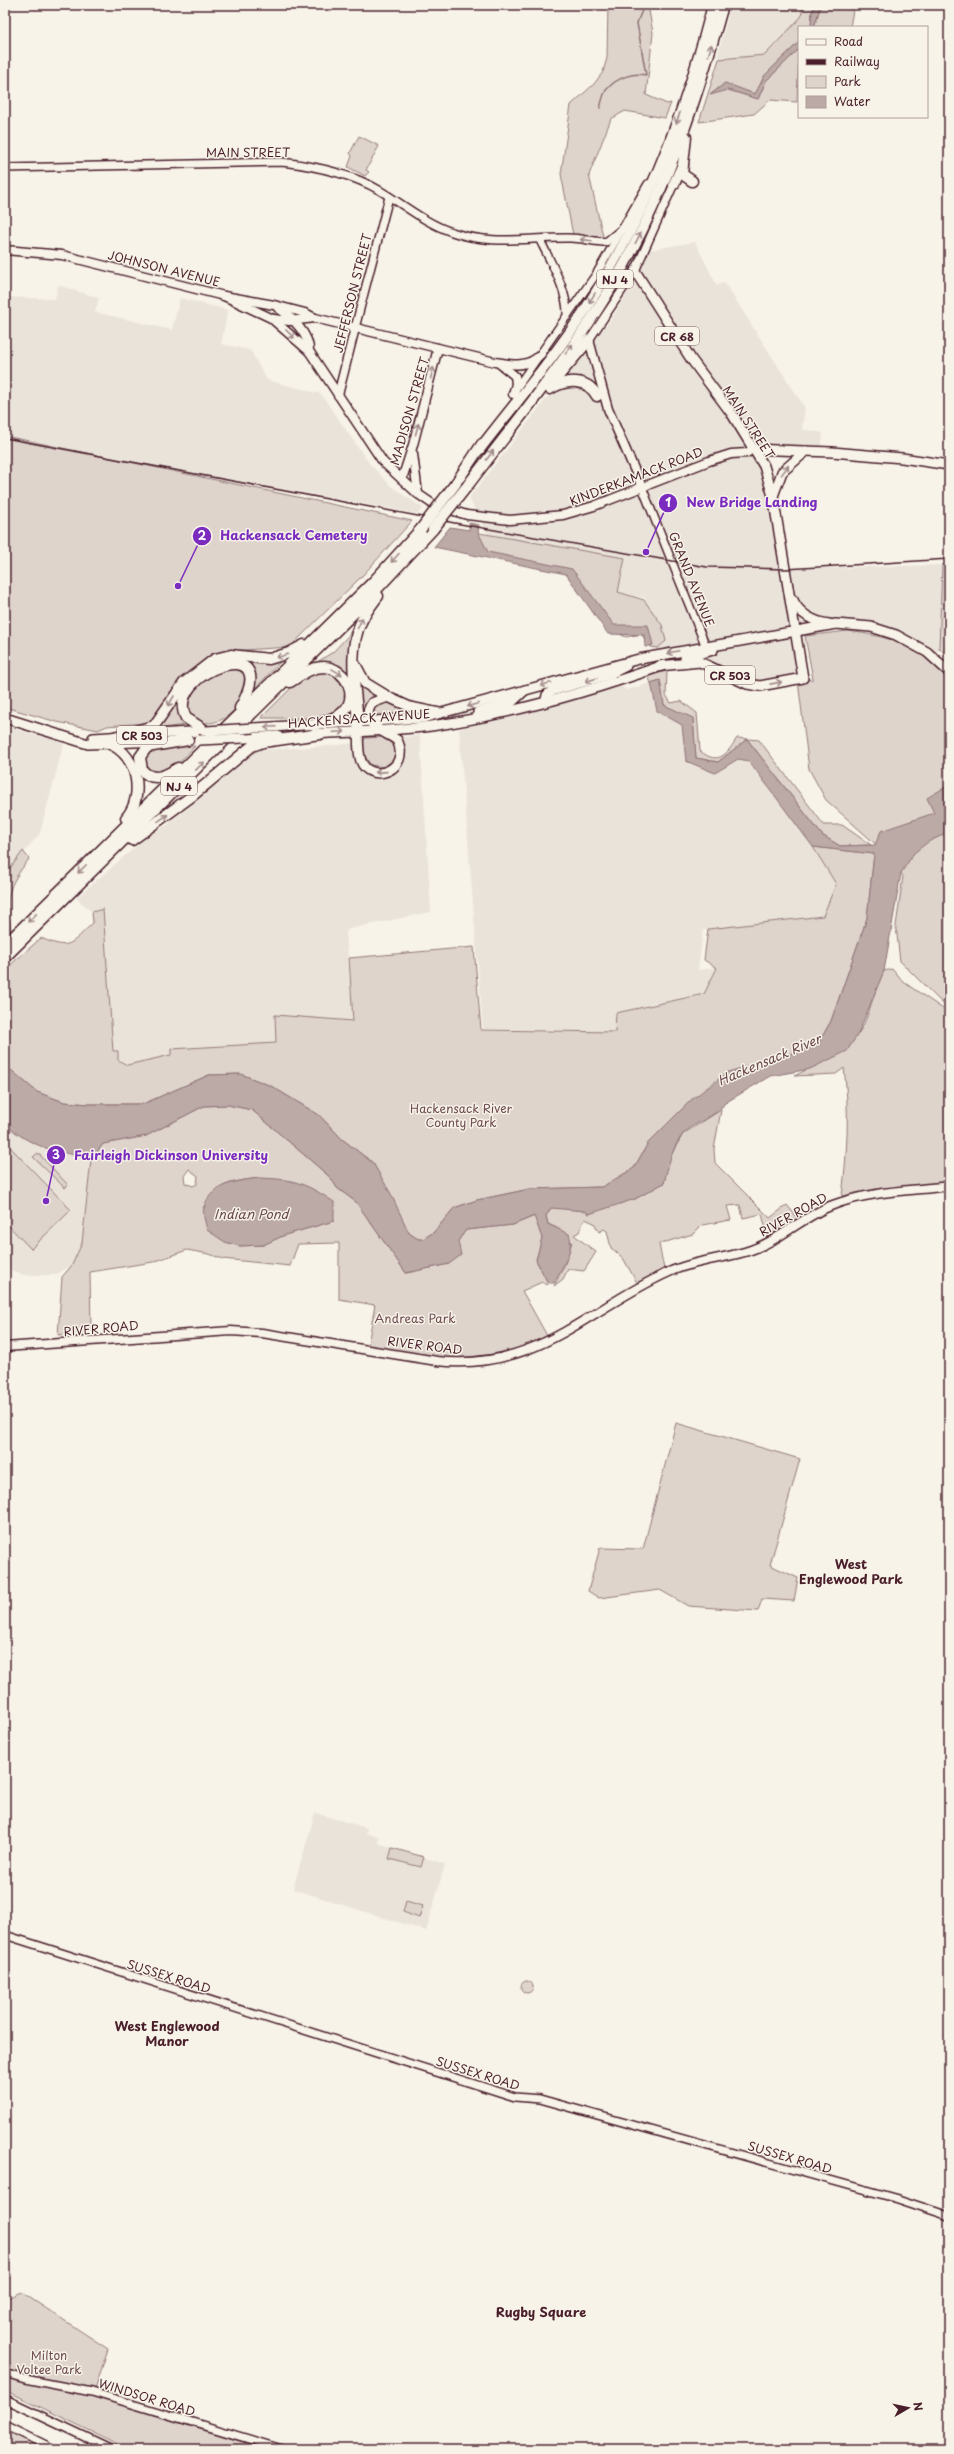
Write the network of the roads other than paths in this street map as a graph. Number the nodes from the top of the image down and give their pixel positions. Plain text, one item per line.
1 (713, 5) edge
2 (723, 5) edge
3 (689, 117) junction
4 (666, 151) junction
5 (683, 164) junction
6 (659, 165) joint
7 (5, 168) edge
8 (692, 181) dead end
9 (674, 184) joint
10 (389, 197) junction
11 (624, 227) junction
12 (540, 240) junction
13 (5, 250) edge
14 (635, 271) junction
15 (224, 296) junction
16 (274, 305) junction
17 (567, 317) junction
18 (271, 318) junction
19 (315, 318) junction
20 (293, 321) junction
21 (355, 328) junction
22 (589, 340) junction
23 (438, 348) junction
24 (309, 351) junction
25 (541, 354) junction
26 (495, 362) junction
27 (513, 394) junction
28 (338, 396) junction
29 (601, 396) junction
30 (538, 400) junction
31 (513, 425) junction
32 (413, 445) junction
33 (752, 449) junction
34 (479, 450) junction
35 (806, 451) junction
36 (949, 465) edge
37 (402, 479) junction
38 (642, 488) junction
39 (418, 494) junction
40 (773, 496) junction
41 (401, 566) junction
42 (790, 596) junction
43 (836, 624) junction
44 (796, 632) junction
45 (316, 638) junction
46 (728, 645) junction
47 (706, 647) junction
48 (639, 659) junction
49 (354, 662) junction
50 (659, 666) junction
51 (949, 672) edge
52 (526, 689) junction
53 (277, 690) junction
54 (388, 697) junction
55 (546, 700) junction
56 (444, 714) junction
57 (5, 718) edge
58 (234, 718) junction
59 (370, 722) junction
60 (450, 722) junction
61 (314, 725) junction
62 (358, 727) junction
63 (377, 730) junction
64 (206, 731) junction
65 (320, 734) junction
66 (188, 740) junction
67 (112, 741) junction
68 (194, 758) junction
69 (106, 845) junction
70 (100, 866) junction
71 (7, 949) edge
72 (949, 1186) edge
73 (5, 1348) edge
74 (5, 1935) edge
75 (949, 2216) edge
76 (5, 2373) edge
77 (5, 2425) edge
78 (54, 2449) edge
79 (282, 2449) edge

1 -> 4 highway, NJ 4
3 -> 2 highway, NJ 4
3 - 5 highway
31 -> 3 highway, NJ 4
4 - 6 highway
4 -> 34 highway, NJ 4
5 - 8 highway
5 - 9 highway
6 - 11 street
7 - 10 street, MAIN STREET
9 - 14 street
10 - 12 street, MAIN STREET
10 - 21 street, JEFFERSON STREET
11 -> 12 street, MAIN STREET
11 - 17 street
12 - 17 street
13 - 15 main road, JOHNSON AVENUE
14 - 22 street
14 - 33 main road, MAIN STREET / CR 68
15 - 16 main road, JOHNSON AVENUE
15 - 18 main road, KINDERKAMACK ROAD
16 - 19 main road, JOHNSON AVENUE
16 - 20 main road, KINDERKAMACK ROAD
17 - 25 street
18 - 20 main road, JOHNSON AVENUE
18 -> 24 main road, KINDERKAMACK ROAD
19 - 20 main road, JOHNSON AVENUE
19 - 21 main road, JOHNSON AVENUE
20 - 24 main road, KINDERKAMACK ROAD
21 - 23 main road, JOHNSON AVENUE
21 - 28 main road, JEFFERSON STREET
22 - 29 main road, GRAND AVENUE
22 - 30 highway
23 - 26 main road, JOHNSON AVENUE
32 -> 23 main road, MADISON STREET
24 - 28 main road, KINDERKAMACK ROAD
25 - 26 main road
25 - 27 street
26 - 27 main road
27 - 34 highway
28 - 37 main road, KINDERKAMACK ROAD
29 - 30 highway
29 - 38 main road, GRAND AVENUE
30 - 31 highway
41 -> 31 highway, NJ 4, bridge
32 - 37 main road, MADISON STREET
32 - 39 main road
33 - 35 main road, KINDERKAMACK ROAD
33 - 38 main road, KINDERKAMACK ROAD
33 - 40 main road, MAIN STREET / CR 503
34 -> 45 highway, NJ 4, bridge
35 - 36 main road, KINDERKAMACK ROAD
40 -> 35 main road
37 - 39 main road, KINDERKAMACK ROAD
38 - 39 main road, KINDERKAMACK ROAD
38 - 47 street, GRAND AVENUE
40 - 42 main road, MAIN STREET / CR 503
49 -> 41 highway
41 - 53 highway, NJ 4
42 - 43 main road
42 - 44 main road, MAIN STREET / CR 503
43 - 44 main road, HACKENSACK AVENUE
43 - 51 main road
44 - 46 main road, HACKENSACK AVENUE / CR 503
50 -> 44 main road, MAIN STREET / CR 503
45 - 58 highway, NJ 4
45 -> 67 highway
46 - 47 main road, HACKENSACK AVENUE / CR 503
46 - 50 main road, HACKENSACK AVENUE
47 -> 48 main road, HACKENSACK AVENUE / CR 503
48 -> 52 main road, HACKENSACK AVENUE / CR 503
48 -> 55 main road
49 - 54 highway
49 - 62 highway
50 - 55 main road, HACKENSACK AVENUE / CR 503
52 - 55 main road
52 -> 56 main road, HACKENSACK AVENUE / CR 503
52 - 60 main road
53 -> 61 highway
70 -> 53 highway, NJ 4
54 - 56 main road
54 - 59 main road
55 - 60 main road, HACKENSACK AVENUE / CR 503
56 - 59 main road, HACKENSACK AVENUE / CR 503
57 - 67 main road, HACKENSACK AVENUE / CR 503
58 - 64 highway
58 - 68 highway, NJ 4
59 - 62 main road, HACKENSACK AVENUE / CR 503
59 - 63 main road
60 - 63 main road, HACKENSACK AVENUE / CR 503
61 - 62 main road, HACKENSACK AVENUE / CR 503
61 -> 64 main road, HACKENSACK AVENUE / CR 503, bridge
62 - 63 main road, HACKENSACK AVENUE / CR 503
63 -> 62 main road
65 -> 62 main road, HACKENSACK AVENUE / CR 503
64 - 67 main road, HACKENSACK AVENUE / CR 503
65 - 66 main road, HACKENSACK AVENUE / CR 503, bridge
70 -> 65 highway
66 - 67 main road, HACKENSACK AVENUE / CR 503
66 - 68 highway
67 - 69 highway
68 - 69 highway, NJ 4
69 -> 71 highway, NJ 4
70 - 71 highway, NJ 4
72 - 73 main road, RIVER ROAD
74 - 75 street, SUSSEX ROAD
76 - 79 street, WINDSOR ROAD
77 - 78 street

